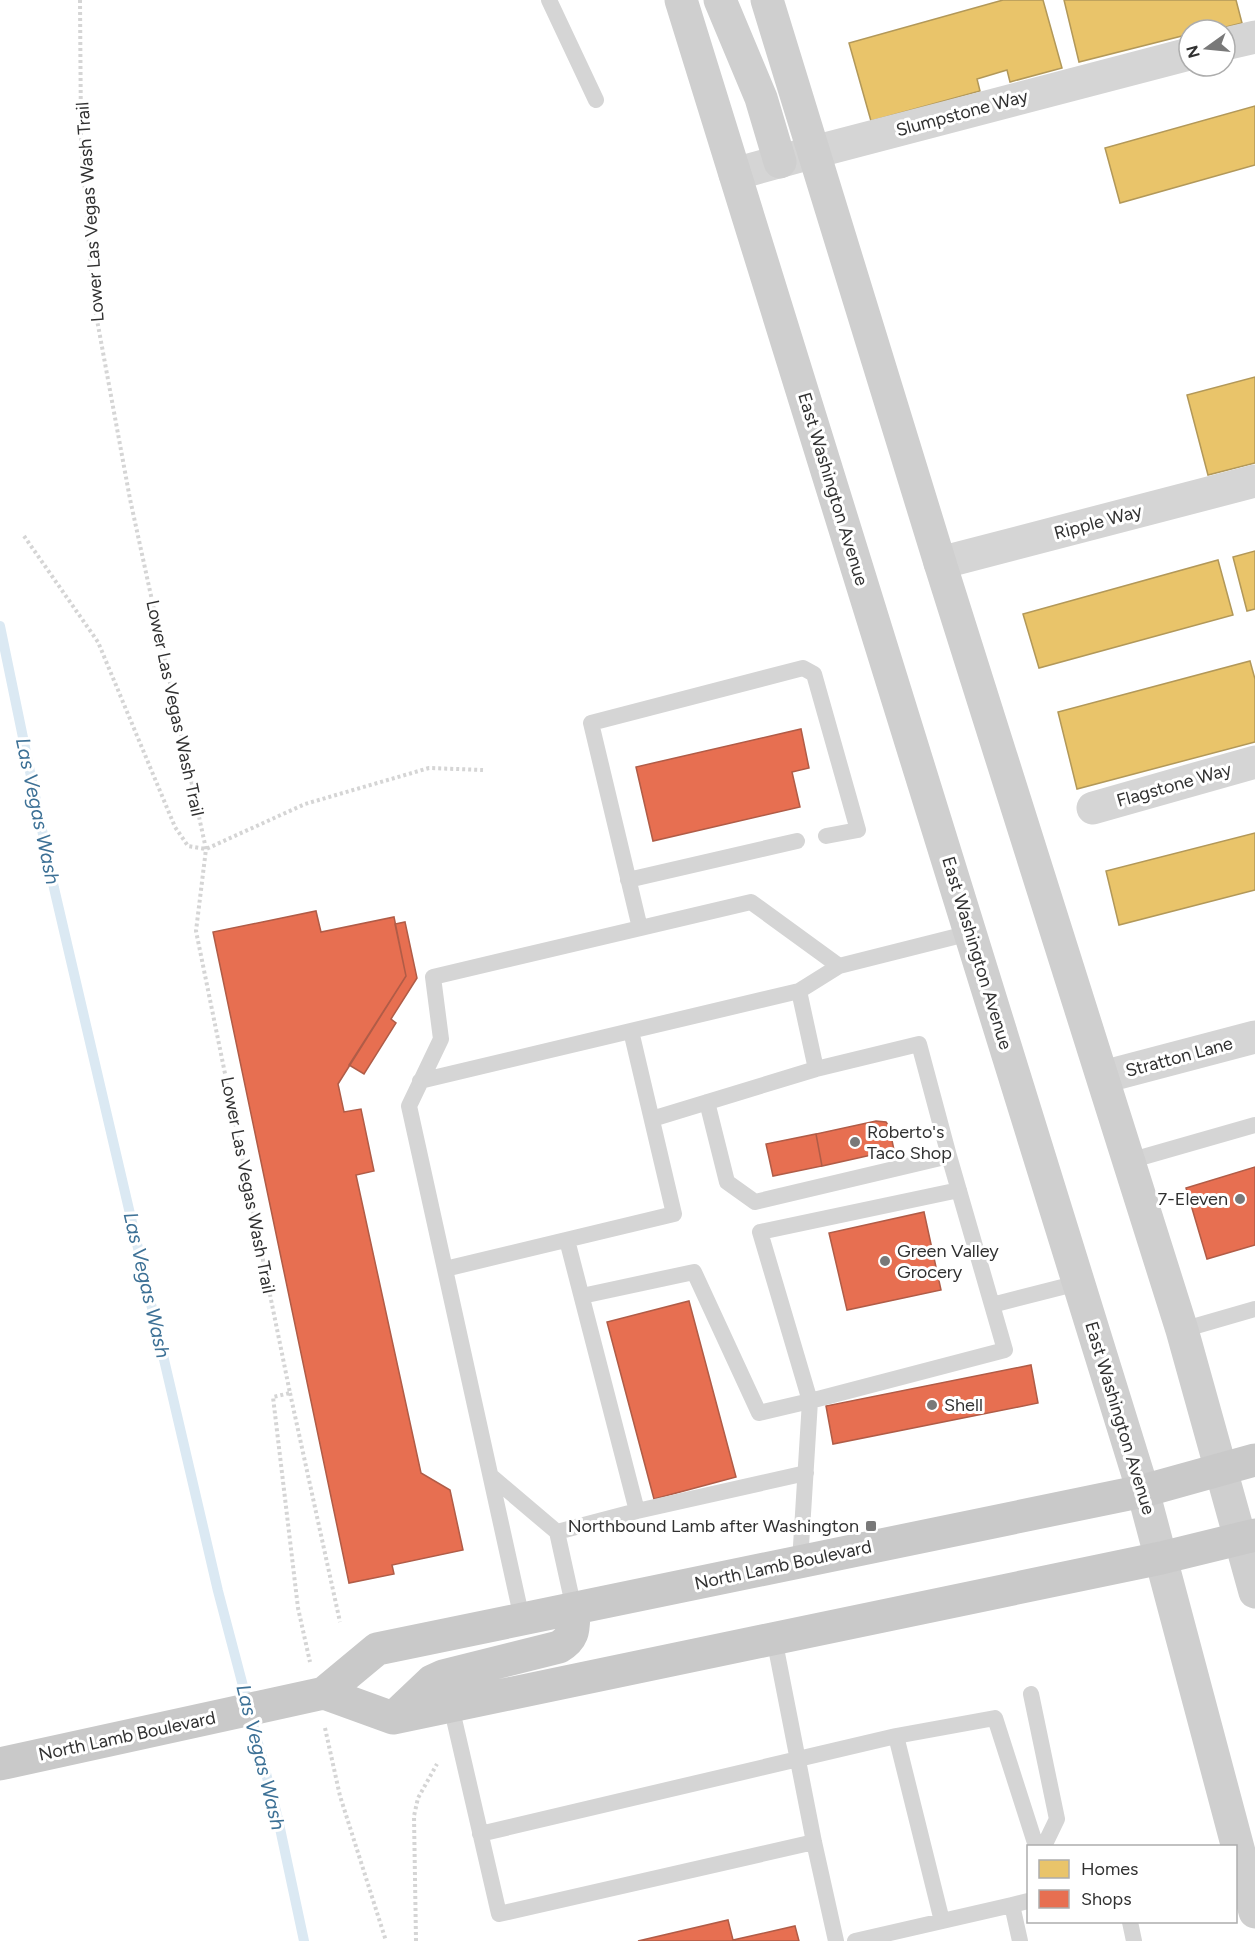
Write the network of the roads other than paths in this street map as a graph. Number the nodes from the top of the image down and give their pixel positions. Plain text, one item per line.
1 (549, 0) edge
2 (681, 0) edge
3 (720, 0) edge
4 (767, 0) edge
5 (1255, 36) edge
6 (1237, 41) edge
7 (1177, 57) edge
8 (596, 100) dead end
9 (814, 152) junction
10 (780, 162) junction
11 (735, 174) junction
12 (1255, 481) edge
13 (940, 563) junction
14 (1255, 762) edge
15 (1093, 808) dead end
16 (826, 836) dead end
17 (797, 842) dead end
18 (628, 879) junction
19 (640, 928) junction
20 (970, 933) junction
21 (839, 966) junction
22 (799, 991) junction
23 (632, 1031) junction
24 (1255, 1037) edge
25 (816, 1069) junction
26 (1103, 1077) junction
27 (420, 1081) junction
28 (707, 1102) junction
29 (652, 1119) junction
30 (1255, 1125) edge
31 (949, 1156) junction
32 (1129, 1161) junction
33 (959, 1190) junction
34 (567, 1240) junction
35 (445, 1269) junction
36 (1078, 1282) junction
37 (582, 1296) junction
38 (992, 1305) junction
39 (1255, 1309) edge
40 (1182, 1330) junction
41 (810, 1401) junction
42 (1255, 1460) edge
43 (1221, 1469) junction
44 (806, 1473) junction
45 (491, 1476) junction
46 (1143, 1491) junction
47 (637, 1511) junction
48 (557, 1532) junction
49 (1248, 1537) edge
50 (1161, 1558) junction
51 (800, 1562) junction
52 (1255, 1592) edge
53 (574, 1609) junction
54 (522, 1619) junction
55 (774, 1638) junction
56 (324, 1693) junction
57 (1031, 1694) dead end
58 (451, 1706) junction
59 (393, 1718) junction
60 (896, 1736) junction
61 (798, 1759) junction
62 (0, 1764) edge
63 (480, 1834) junction
64 (814, 1842) junction
65 (1036, 1845) edge
66 (1045, 1845) edge
67 (1236, 1845) edge
68 (1237, 1850) edge
69 (1027, 1901) edge
70 (1012, 1905) junction
71 (1255, 1912) edge
72 (942, 1921) junction
73 (1130, 1923) edge
74 (836, 1941) edge
75 (855, 1941) edge
76 (1020, 1941) edge
77 (1134, 1941) edge

1 - 8 lane
2 - 11 main road, East Washington Avenue
3 - 10 main road
4 - 9 main road
5 - 6 street
7 - 9 street, Slumpstone Way
9 - 10 street, Slumpstone Way
9 - 13 main road
10 - 11 street, Slumpstone Way
11 - 20 main road, East Washington Avenue
12 - 13 street, Ripple Way
13 - 26 main road
14 - 15 street, Flagstone Way
16 - 18 lane
17 - 18 lane
18 - 19 lane
19 - 21 lane
19 - 27 lane
20 - 21 lane
20 - 36 main road, East Washington Avenue
21 - 22 lane
22 - 23 lane
22 - 25 lane
23 - 27 lane
23 - 29 lane
24 - 26 street, Stratton Lane
25 - 28 lane
25 - 31 lane
26 - 32 main road
27 - 35 lane
28 - 29 lane
28 - 31 lane
29 - 34 lane
30 - 32 lane
31 - 33 lane
32 - 40 main road
33 - 38 lane
33 - 41 lane
34 - 35 lane
34 - 37 lane
35 - 45 lane
36 - 38 lane
36 - 46 main road, East Washington Avenue
37 - 41 lane
37 - 47 lane
38 - 41 lane
39 - 40 lane
40 - 43 main road
41 - 44 lane
42 - 43 main road, North Lamb Boulevard
43 - 46 main road, North Lamb Boulevard
43 - 49 main road
44 - 47 lane
44 - 51 lane
45 - 48 lane
45 - 54 lane
46 - 50 main road, East Washington Avenue
46 - 51 main road, North Lamb Boulevard
47 - 48 lane
48 - 53 lane
49 - 50 main road
49 - 52 main road
50 - 55 main road
50 - 67 main road, East Washington Avenue
51 - 53 main road, North Lamb Boulevard
53 - 54 main road, North Lamb Boulevard
53 - 59 main road
54 - 56 main road, North Lamb Boulevard
55 - 58 main road
55 - 61 lane
56 - 59 main road
56 - 62 main road, North Lamb Boulevard
57 - 66 lane
58 - 59 main road
58 - 63 lane
60 - 61 lane
60 - 65 lane
60 - 72 lane
61 - 63 lane
61 - 64 lane
63 - 64 lane
64 - 74 lane
68 - 71 main road, East Washington Avenue
69 - 70 lane
70 - 72 lane
70 - 76 lane
72 - 75 lane
73 - 77 lane

